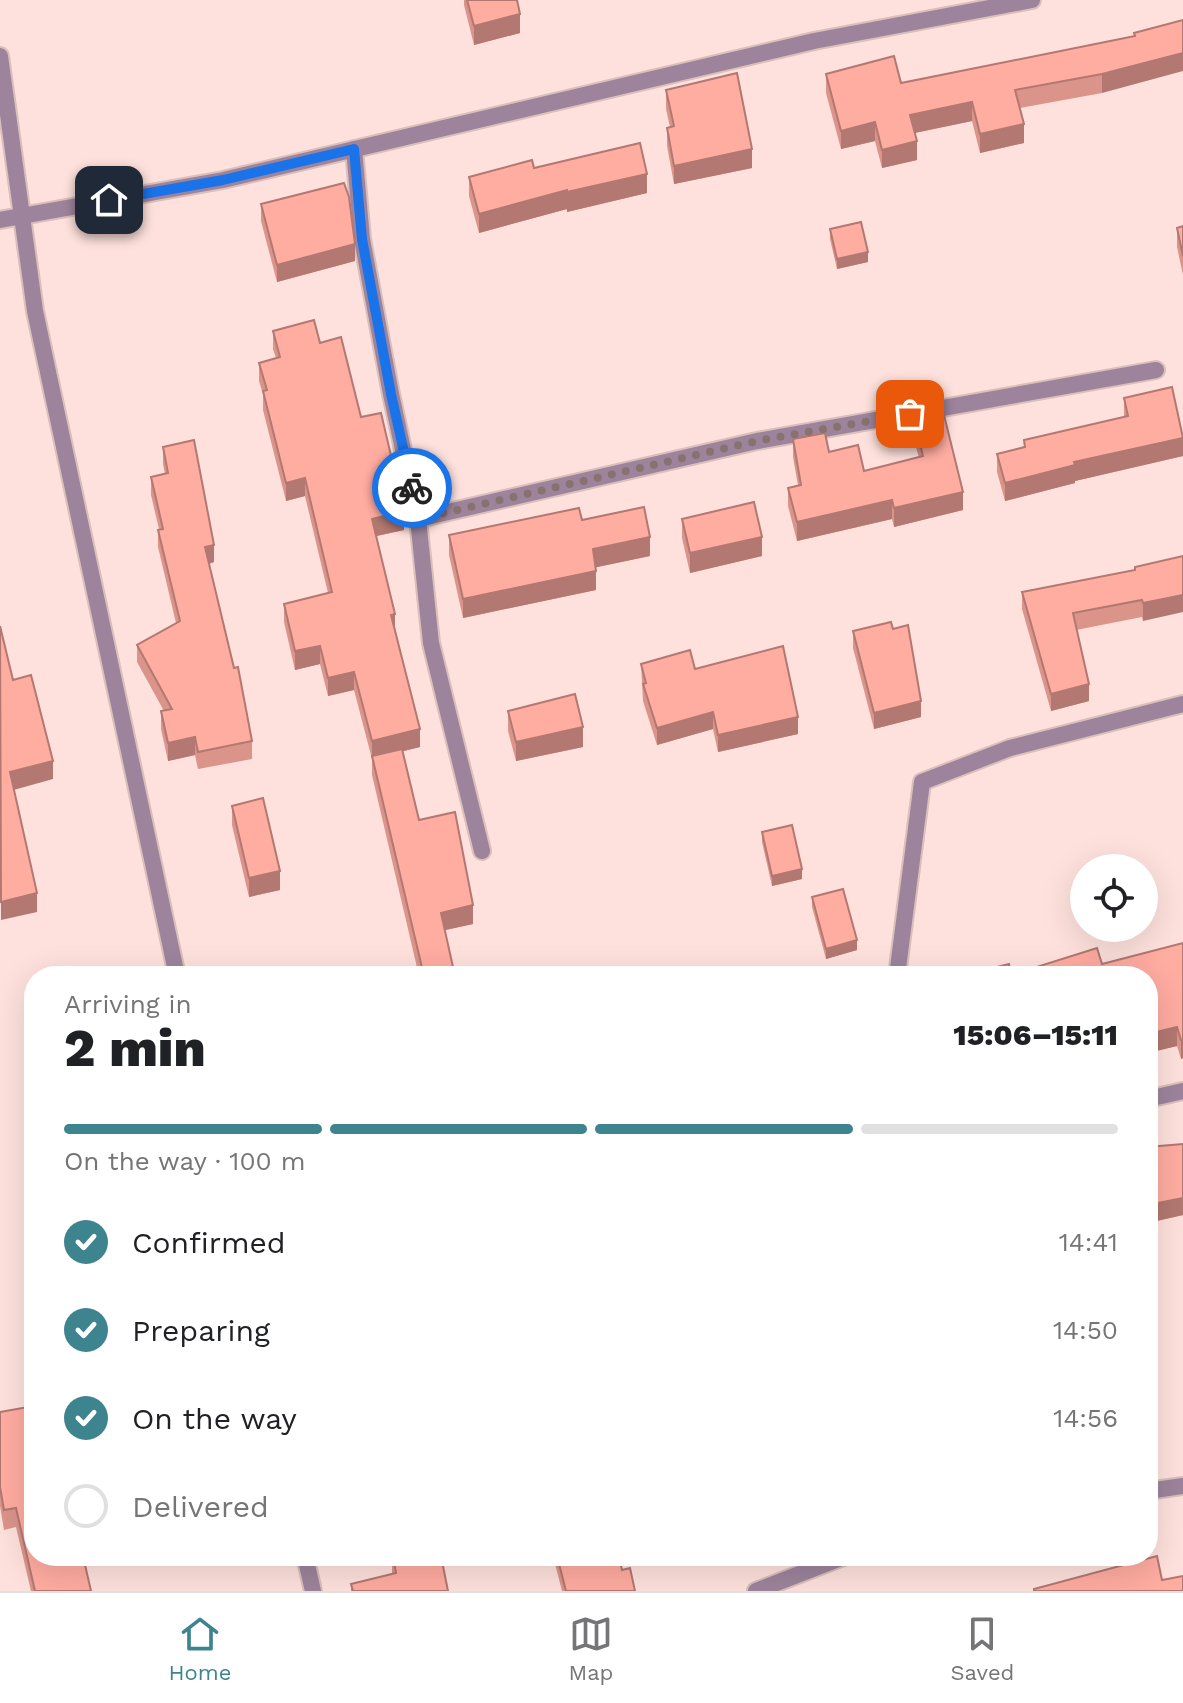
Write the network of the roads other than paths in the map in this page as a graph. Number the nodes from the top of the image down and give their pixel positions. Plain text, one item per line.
1 (1032, 0) edge
2 (0, 56) edge
3 (354, 149) junction
4 (23, 216) junction
5 (0, 220) edge
6 (1156, 370) dead end
7 (418, 519) junction
8 (1183, 704) edge
9 (482, 851) dead end
10 (175, 966) edge
11 (898, 966) edge
12 (1183, 1091) edge
13 (1158, 1097) edge
14 (1183, 1486) edge
15 (1158, 1490) edge
16 (307, 1566) edge
17 (820, 1566) edge
18 (313, 1591) edge
19 (756, 1591) edge

1 - 3 street
2 - 4 street
3 - 4 street
3 - 7 street
4 - 5 street
4 - 10 street
6 - 7 street
7 - 9 street
8 - 11 street
12 - 13 street
14 - 15 street
16 - 18 street
17 - 19 street

